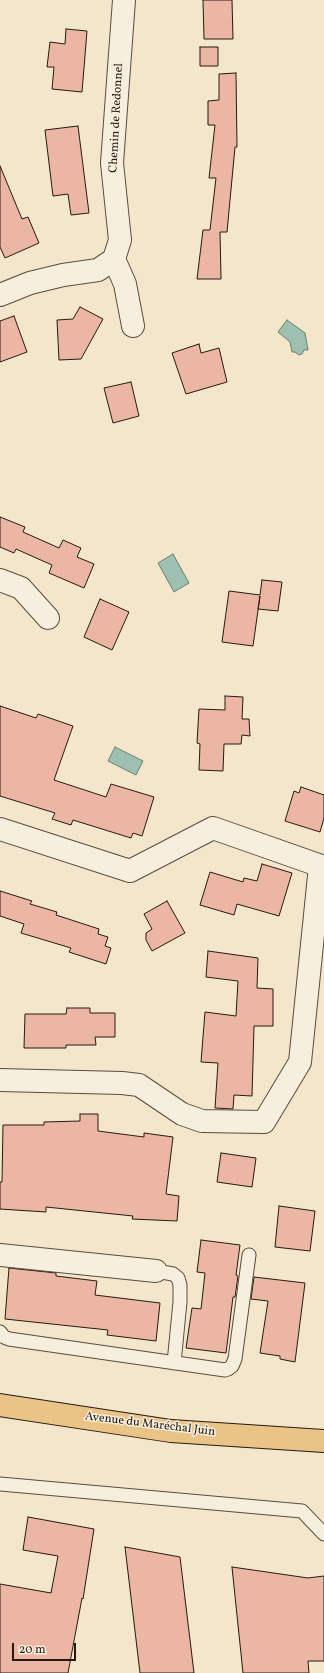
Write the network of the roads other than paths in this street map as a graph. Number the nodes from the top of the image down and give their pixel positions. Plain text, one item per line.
1 (124, 0) edge
2 (114, 259) junction
3 (0, 295) edge
4 (132, 326) dead end
5 (0, 580) edge
6 (48, 618) dead end
7 (0, 829) edge
8 (322, 866) edge
9 (0, 1080) edge
10 (0, 1255) edge
11 (249, 1255) dead end
12 (0, 1267) edge
13 (156, 1272) joint
14 (0, 1332) edge
15 (174, 1363) junction
16 (0, 1405) edge
17 (324, 1442) edge
18 (0, 1484) edge
19 (324, 1534) edge

1 - 2 street, Chemin de Redonnel
2 - 3 street
2 - 4 street
5 - 6 street
7 - 8 street
8 - 9 street
10 - 12 lane
10 - 13 street
11 - 15 lane
13 - 15 lane
14 - 15 lane
16 - 17 main road, Avenue du Maréchal Juin
18 - 19 lane

